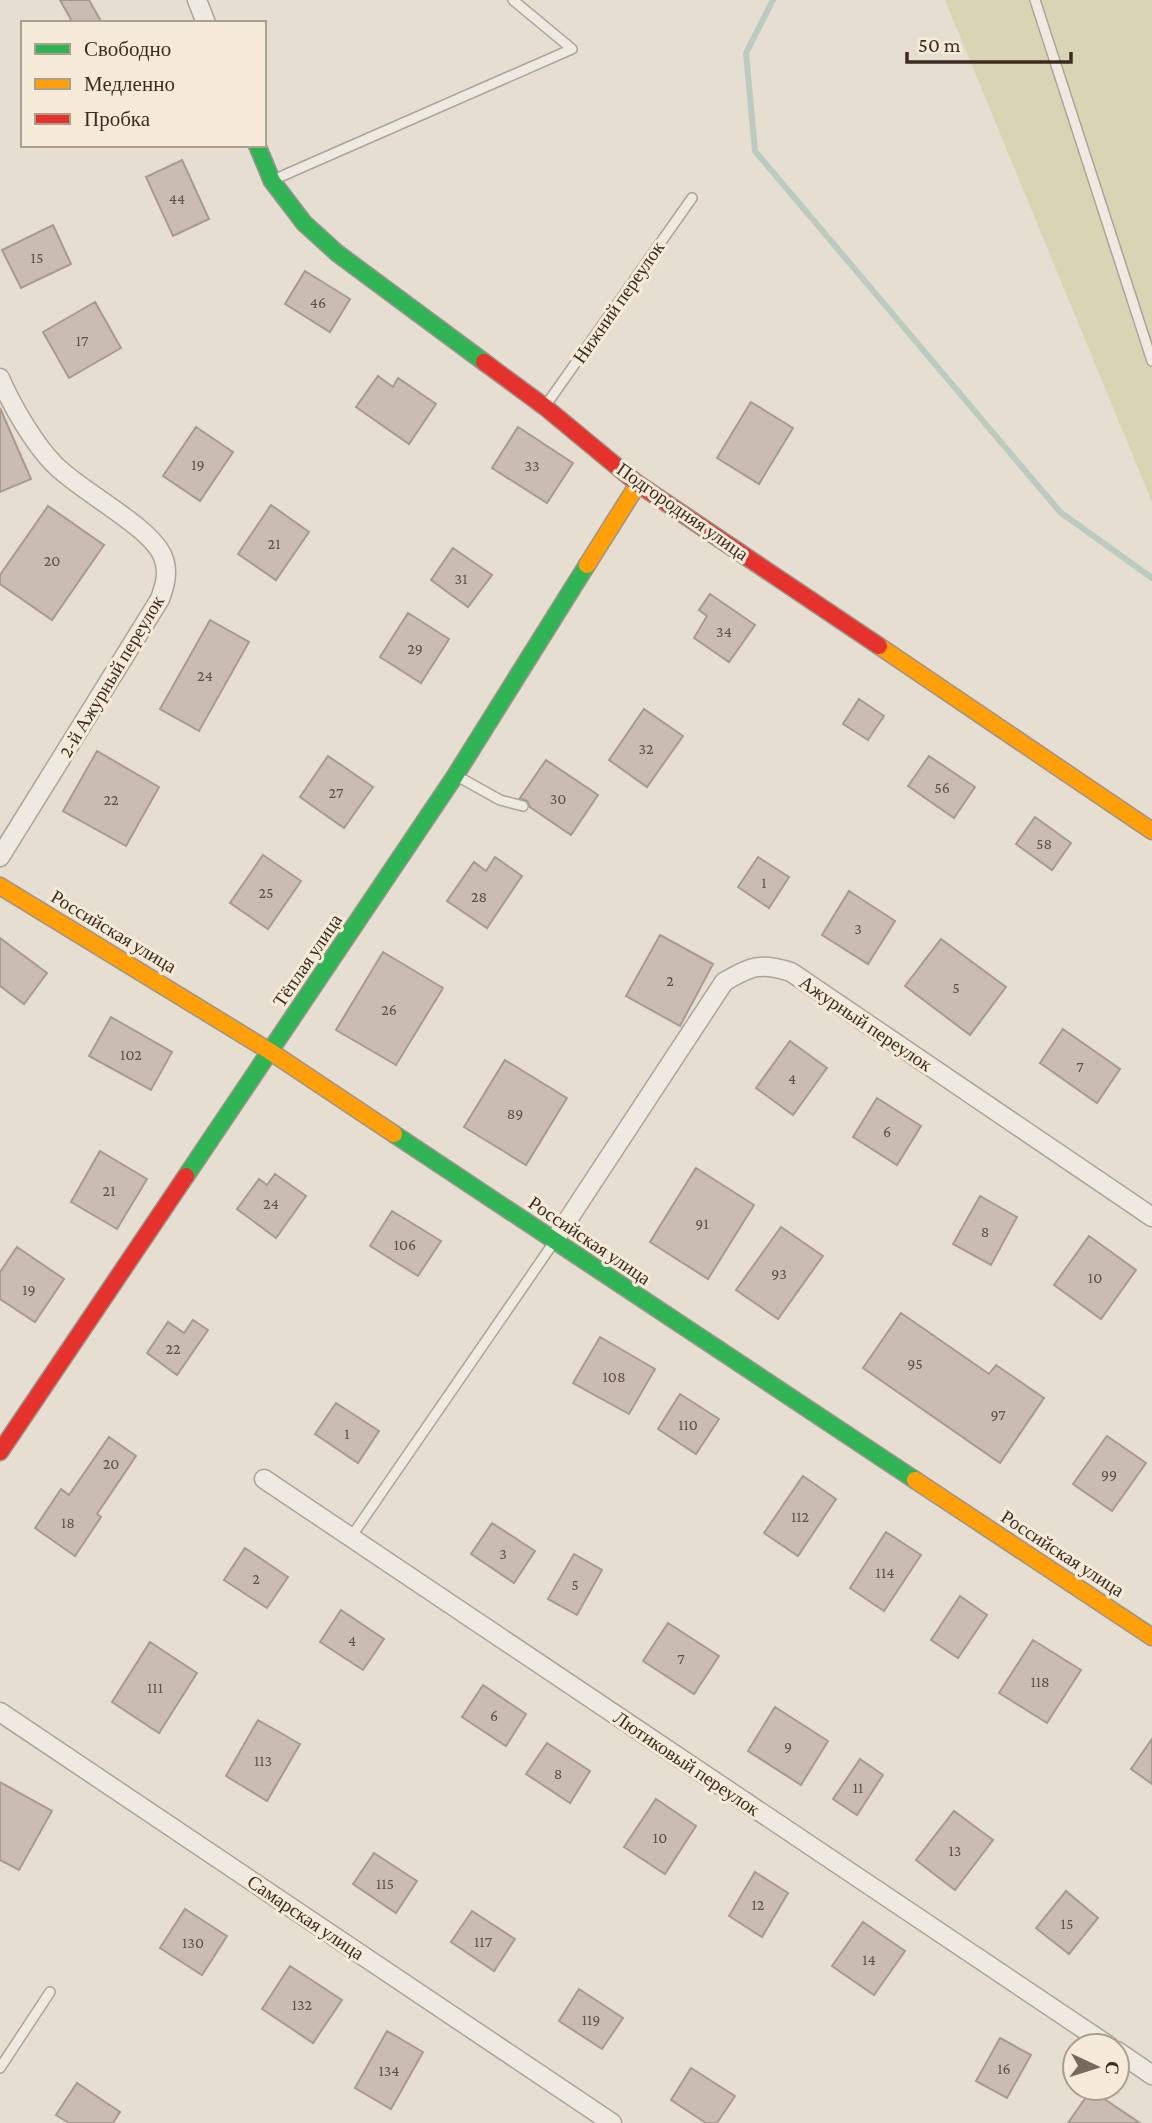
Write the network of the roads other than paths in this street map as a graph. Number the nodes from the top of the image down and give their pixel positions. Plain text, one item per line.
1 (197, 0) edge
2 (513, 0) edge
3 (1035, 0) edge
4 (205, 21) edge
5 (258, 147) edge
6 (272, 181) junction
7 (692, 198) dead end
8 (1152, 361) edge
9 (0, 378) edge
10 (545, 407) junction
11 (638, 484) junction
12 (455, 776) junction
13 (523, 806) dead end
14 (1152, 831) edge
15 (0, 857) edge
16 (0, 886) edge
17 (271, 1052) junction
18 (1152, 1217) edge
19 (554, 1241) junction
20 (0, 1452) edge
21 (264, 1479) dead end
22 (351, 1537) junction
23 (1152, 1637) edge
24 (0, 1712) edge
25 (50, 1992) dead end
26 (1088, 2032) edge
27 (1131, 2061) edge
28 (0, 2068) edge
29 (1152, 2075) edge
30 (612, 2123) edge

1 - 4 street
2 - 6 lane
3 - 8 lane
5 - 6 street, Подгородняя улица
6 - 10 street, Подгородняя улица
7 - 10 lane, Нижний переулок
9 - 15 street, 2-й Ажурный переулок
10 - 11 street, Подгородняя улица
11 - 12 street, Тёплая улица
11 - 14 street, Подгородняя улица
12 - 13 lane
12 - 17 street, Тёплая улица
16 - 17 street, Российская улица
17 - 19 street, Российская улица
17 - 20 street, Тёплая улица
18 - 19 street, Ажурный переулок
19 - 22 lane
19 - 23 street, Российская улица
21 - 22 street, Лютиковый переулок
22 - 26 street, Лютиковый переулок
24 - 30 street, Самарская улица
25 - 28 lane
27 - 29 street

